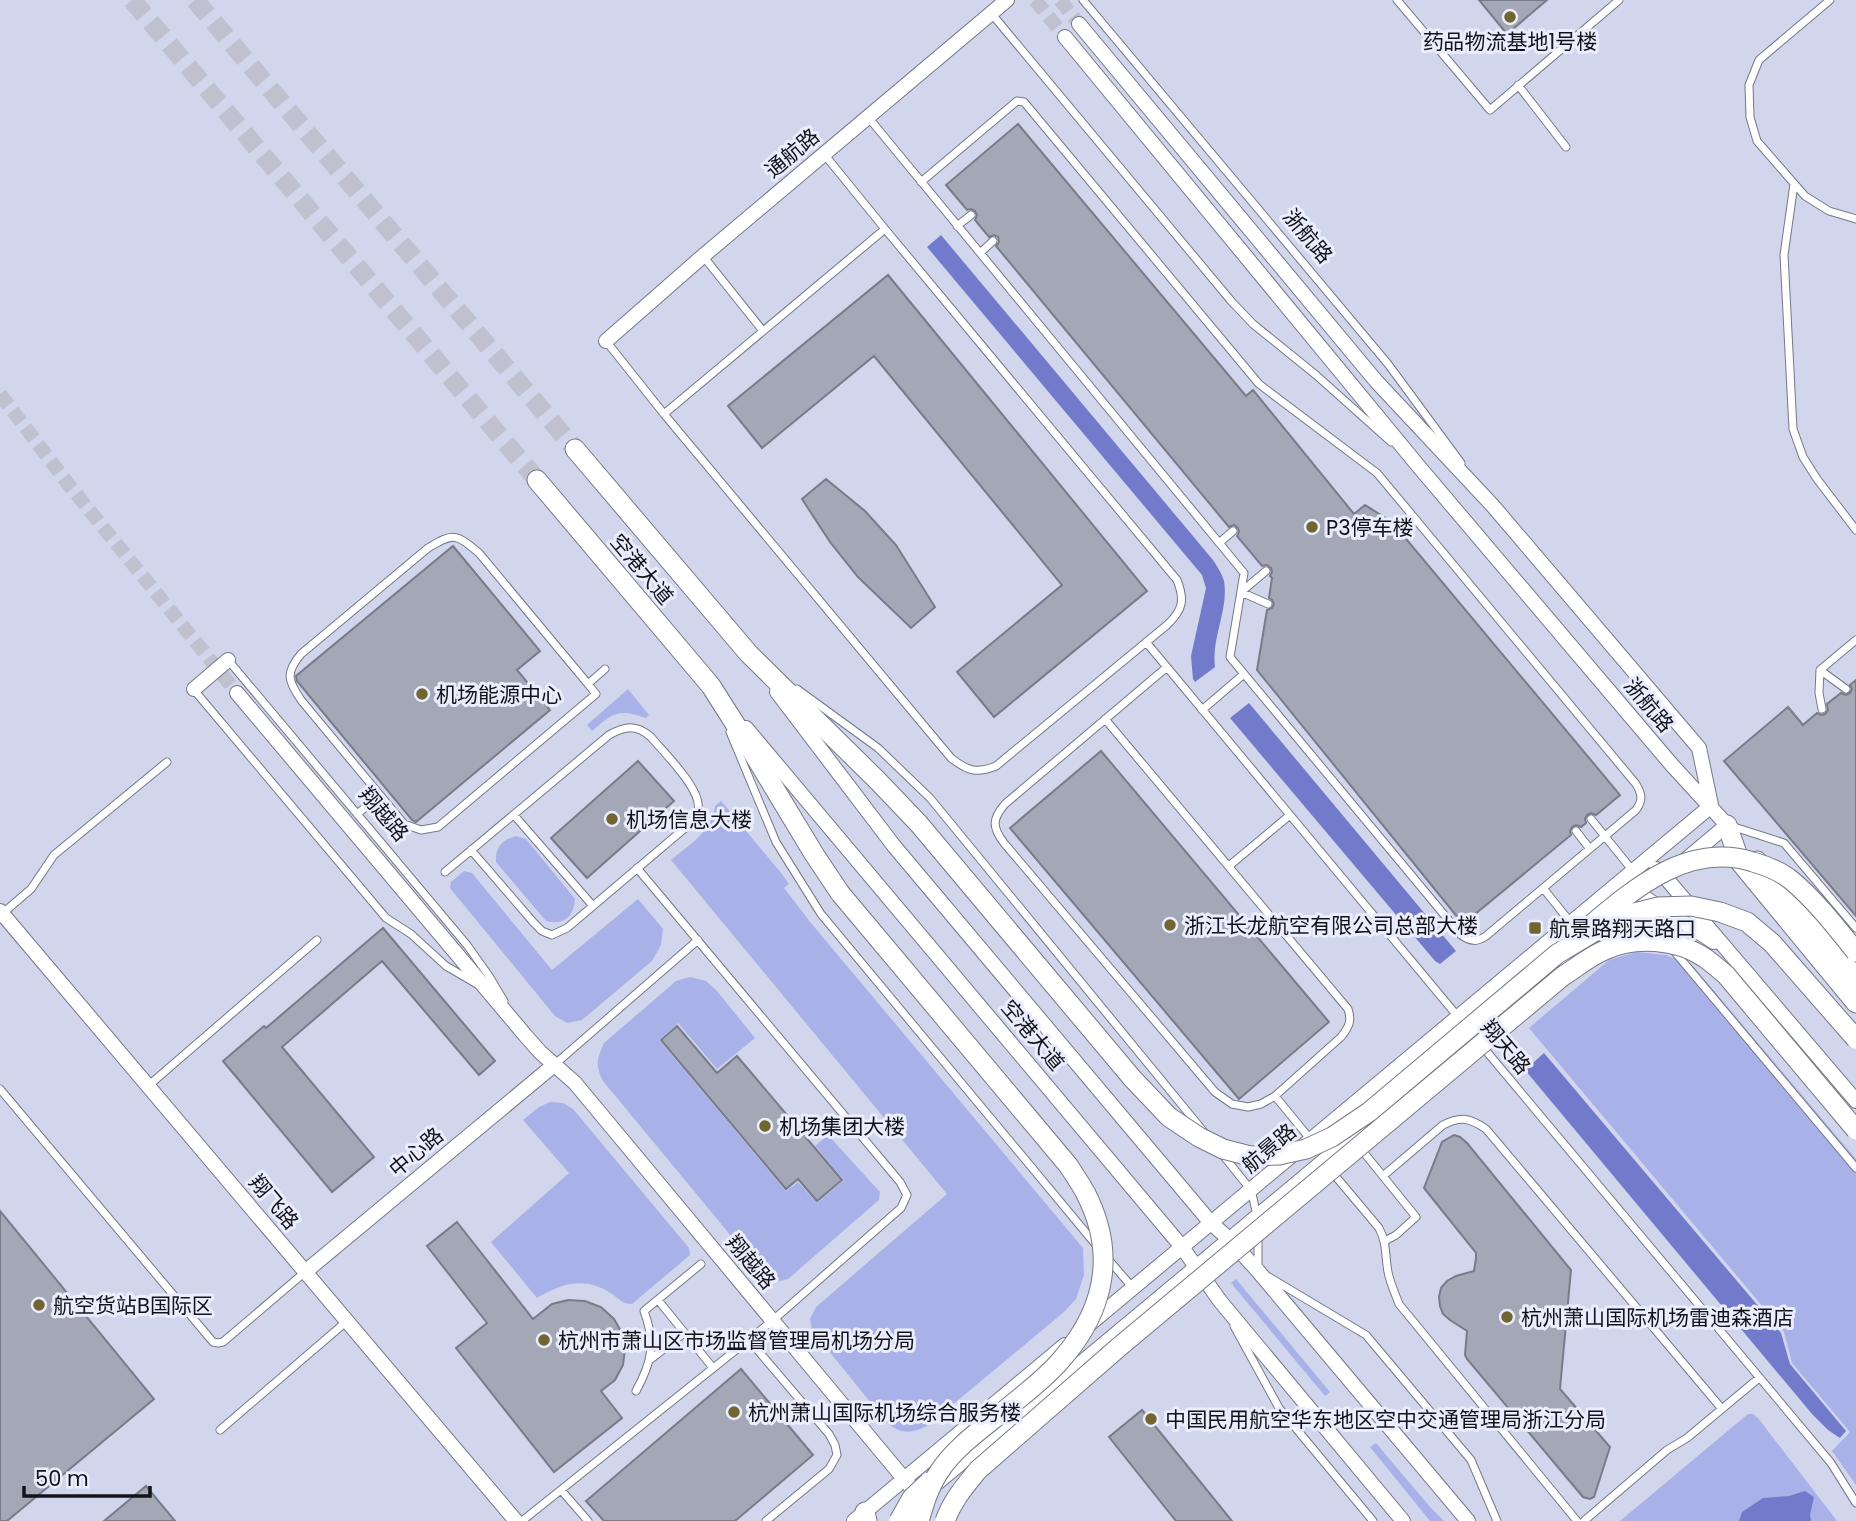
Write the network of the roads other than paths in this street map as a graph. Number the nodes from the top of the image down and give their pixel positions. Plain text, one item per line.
1 (1007, 0) edge
2 (1083, 0) edge
3 (1397, 0) edge
4 (1619, 0) edge
5 (1830, 0) edge
6 (992, 13) junction
7 (1079, 23) tunnel mouth
8 (1065, 37) tunnel mouth
9 (1518, 86) junction
10 (868, 117) junction
11 (1566, 147) dead end
12 (824, 154) junction
13 (921, 182) junction
14 (1794, 184) junction
15 (971, 215) dead end
16 (1856, 219) edge
17 (957, 226) junction
18 (885, 229) junction
19 (993, 242) dead end
20 (980, 253) junction
21 (703, 256) junction
22 (763, 331) junction
23 (606, 341) joint
24 (664, 414) junction
25 (575, 449) tunnel mouth
26 (1420, 468) junction
27 (537, 480) tunnel mouth
28 (1493, 506) junction
29 (1856, 530) edge
30 (1233, 531) dead end
31 (1219, 543) junction
32 (1266, 571) dead end
33 (1241, 592) junction
34 (1268, 604) dead end
35 (1856, 640) edge
36 (1146, 642) junction
37 (749, 654) junction
38 (228, 660) joint
39 (1167, 667) junction
40 (605, 669) dead end
41 (1820, 670) junction
42 (1244, 674) junction
43 (588, 684) junction
44 (711, 686) junction
45 (194, 689) joint
46 (1846, 689) dead end
47 (237, 693) tunnel mouth
48 (1822, 709) dead end
49 (1202, 710) junction
50 (1105, 719) junction
51 (167, 762) dead end
52 (380, 796) junction
53 (1712, 806) junction
54 (357, 814) junction
55 (514, 815) junction
56 (1290, 815) junction
57 (1591, 818) dead end
58 (1727, 825) junction
59 (1576, 831) dead end
60 (1605, 836) junction
61 (1590, 849) junction
62 (471, 850) junction
63 (1646, 861) junction
64 (1229, 866) junction
65 (637, 868) junction
66 (445, 872) dead end
67 (1630, 874) junction
68 (1665, 877) junction
69 (1543, 888) junction
70 (1642, 896) junction
71 (593, 906) junction
72 (1, 912) edge
73 (1571, 923) junction
74 (1856, 928) edge
75 (317, 940) dead end
76 (698, 940) junction
77 (1856, 952) edge
78 (1557, 954) junction
79 (1732, 955) junction
80 (1856, 978) edge
81 (486, 989) junction
82 (1856, 1003) edge
83 (1459, 1017) junction
84 (525, 1035) junction
85 (1474, 1036) junction
86 (1856, 1039) edge
87 (554, 1065) junction
88 (148, 1086) junction
89 (0, 1089) edge
90 (1275, 1096) junction
91 (1856, 1101) edge
92 (1856, 1130) edge
93 (1351, 1138) junction
94 (1311, 1140) junction
95 (1323, 1161) junction
96 (1856, 1168) edge
97 (1382, 1176) junction
98 (1251, 1190) junction
99 (1257, 1216) junction
100 (1211, 1223) junction
101 (1229, 1239) junction
102 (1385, 1241) junction
103 (1182, 1247) junction
104 (701, 1264) dead end
105 (1197, 1267) junction
106 (1258, 1271) junction
107 (305, 1272) junction
108 (1133, 1288) junction
109 (658, 1300) junction
110 (1220, 1301) junction
111 (347, 1321) junction
112 (772, 1321) junction
113 (684, 1333) junction
114 (749, 1340) junction
115 (651, 1359) junction
116 (713, 1368) junction
117 (1759, 1378) junction
118 (636, 1391) dead end
119 (1722, 1409) junction
120 (220, 1430) dead end
121 (939, 1471) junction
122 (904, 1479) junction
123 (561, 1490) junction
124 (919, 1498) junction
125 (1856, 1503) edge
126 (862, 1518) edge
127 (929, 1519) edge
128 (516, 1521) edge
129 (522, 1521) edge
130 (589, 1521) edge
131 (766, 1521) edge
132 (892, 1521) edge
133 (899, 1521) edge
134 (1373, 1521) edge
135 (1403, 1521) edge
136 (1468, 1521) edge
137 (1497, 1521) edge
138 (1577, 1521) edge
139 (1584, 1521) edge

1 - 6 street, 通航路
2 - 28 lane, 浙航路
3 - 9 lane
4 - 9 lane
5 - 14 lane
6 - 10 street, 通航路
6 - 26 lane, 浙航路
7 - 28 street, 浙航路
8 - 26 street, 浙航路
9 - 11 lane
10 - 12 street, 通航路
10 - 13 lane
12 - 18 lane
12 - 21 street, 通航路
13 - 17 lane
13 - 60 lane
14 - 16 lane
14 - 29 lane
15 - 17 lane
17 - 20 lane
18 - 22 lane
18 - 36 lane
19 - 20 lane
20 - 31 lane
21 - 22 lane
21 - 23 street, 通航路
22 - 24 lane
23 - 24 lane
24 - 36 lane
25 - 37 main road, 空港大道
26 - 53 street, 浙航路
27 - 44 main road, 空港大道
28 - 53 street, 浙航路
30 - 31 lane
31 - 33 lane
32 - 33 lane
33 - 34 lane
33 - 42 lane
35 - 41 lane
36 - 39 lane, 翔天路
37 - 78 main road, 空港大道, bridge
37 - 98 lane
37 - 100 street, 空港大道
38 - 45 street
38 - 54 lane, 翔越路
39 - 49 lane, 翔天路
39 - 50 lane
40 - 43 lane
41 - 46 lane
41 - 48 lane
42 - 49 lane
42 - 69 lane
43 - 52 lane
43 - 52 lane
44 - 103 street, 空港大道
44 - 108 lane
44 - 121 main road, 空港大道, bridge
45 - 81 lane, 翔越路
47 - 81 street, 翔越路
49 - 56 lane, 翔天路
50 - 64 lane
50 - 90 lane
51 - 72 lane
52 - 54 lane
53 - 58 street, 浙航路
53 - 63 street, 航景路
54 - 84 lane, 翔越路
55 - 62 lane
55 - 65 lane
55 - 71 lane
56 - 64 lane
56 - 83 lane, 翔天路
57 - 60 lane
58 - 68 street
58 - 74 lane
58 - 80 main road
58 - 82 main road
59 - 61 lane
60 - 61 lane
60 - 67 lane
61 - 69 lane
62 - 66 lane
62 - 71 lane
63 - 67 street, 航景路
63 - 68 street
64 - 90 lane
65 - 71 lane
65 - 76 lane
67 - 70 street
67 - 73 street, 航景路
68 - 70 street
68 - 79 street
69 - 73 lane
70 - 79 street
70 - 85 street
70 - 96 lane
72 - 88 street, 翔飞路
73 - 83 street, 航景路
75 - 88 lane
76 - 87 lane
76 - 112 lane
77 - 78 main road, bridge
78 - 86 main road, bridge
79 - 91 street
81 - 84 street, 翔越路
83 - 85 lane, 翔天路
83 - 94 street, 航景路
84 - 87 street, 翔越路
85 - 93 street
85 - 117 lane, 翔天路
87 - 107 street, 中心路
87 - 112 street, 翔越路
88 - 107 street, 翔飞路
89 - 107 lane
90 - 94 lane
92 - 127 main road, bridge
93 - 95 street
93 - 97 lane
94 - 98 street, 航景路
95 - 99 street
95 - 102 lane
97 - 102 lane
97 - 119 lane
98 - 99 lane
98 - 100 street, 航景路
99 - 101 street
99 - 106 lane
100 - 101 street, 空港大道
100 - 103 street, 航景路
101 - 105 street
101 - 106 street, 空港大道
102 - 138 lane
103 - 105 street, 空港大道
103 - 108 street, 航景路
104 - 109 lane
105 - 110 street, 空港大道
105 - 124 street
106 - 136 street, 空港大道
106 - 137 lane
107 - 111 street, 翔飞路
108 - 122 street, 航景路
109 - 113 lane
109 - 115 lane
110 - 134 lane
110 - 135 street, 空港大道
111 - 120 lane
111 - 128 street, 翔飞路
112 - 114 lane
112 - 122 street, 翔越路
113 - 115 lane
113 - 116 lane
114 - 116 lane
114 - 131 lane
115 - 118 lane
116 - 123 lane
117 - 119 lane
117 - 125 lane, 翔天路
119 - 139 lane
121 - 127 main road, bridge
121 - 133 main road, 空港大道, bridge
122 - 124 street, 翔越路
122 - 126 street, 航景路
123 - 129 lane
123 - 130 lane
124 - 127 main road
124 - 132 street

